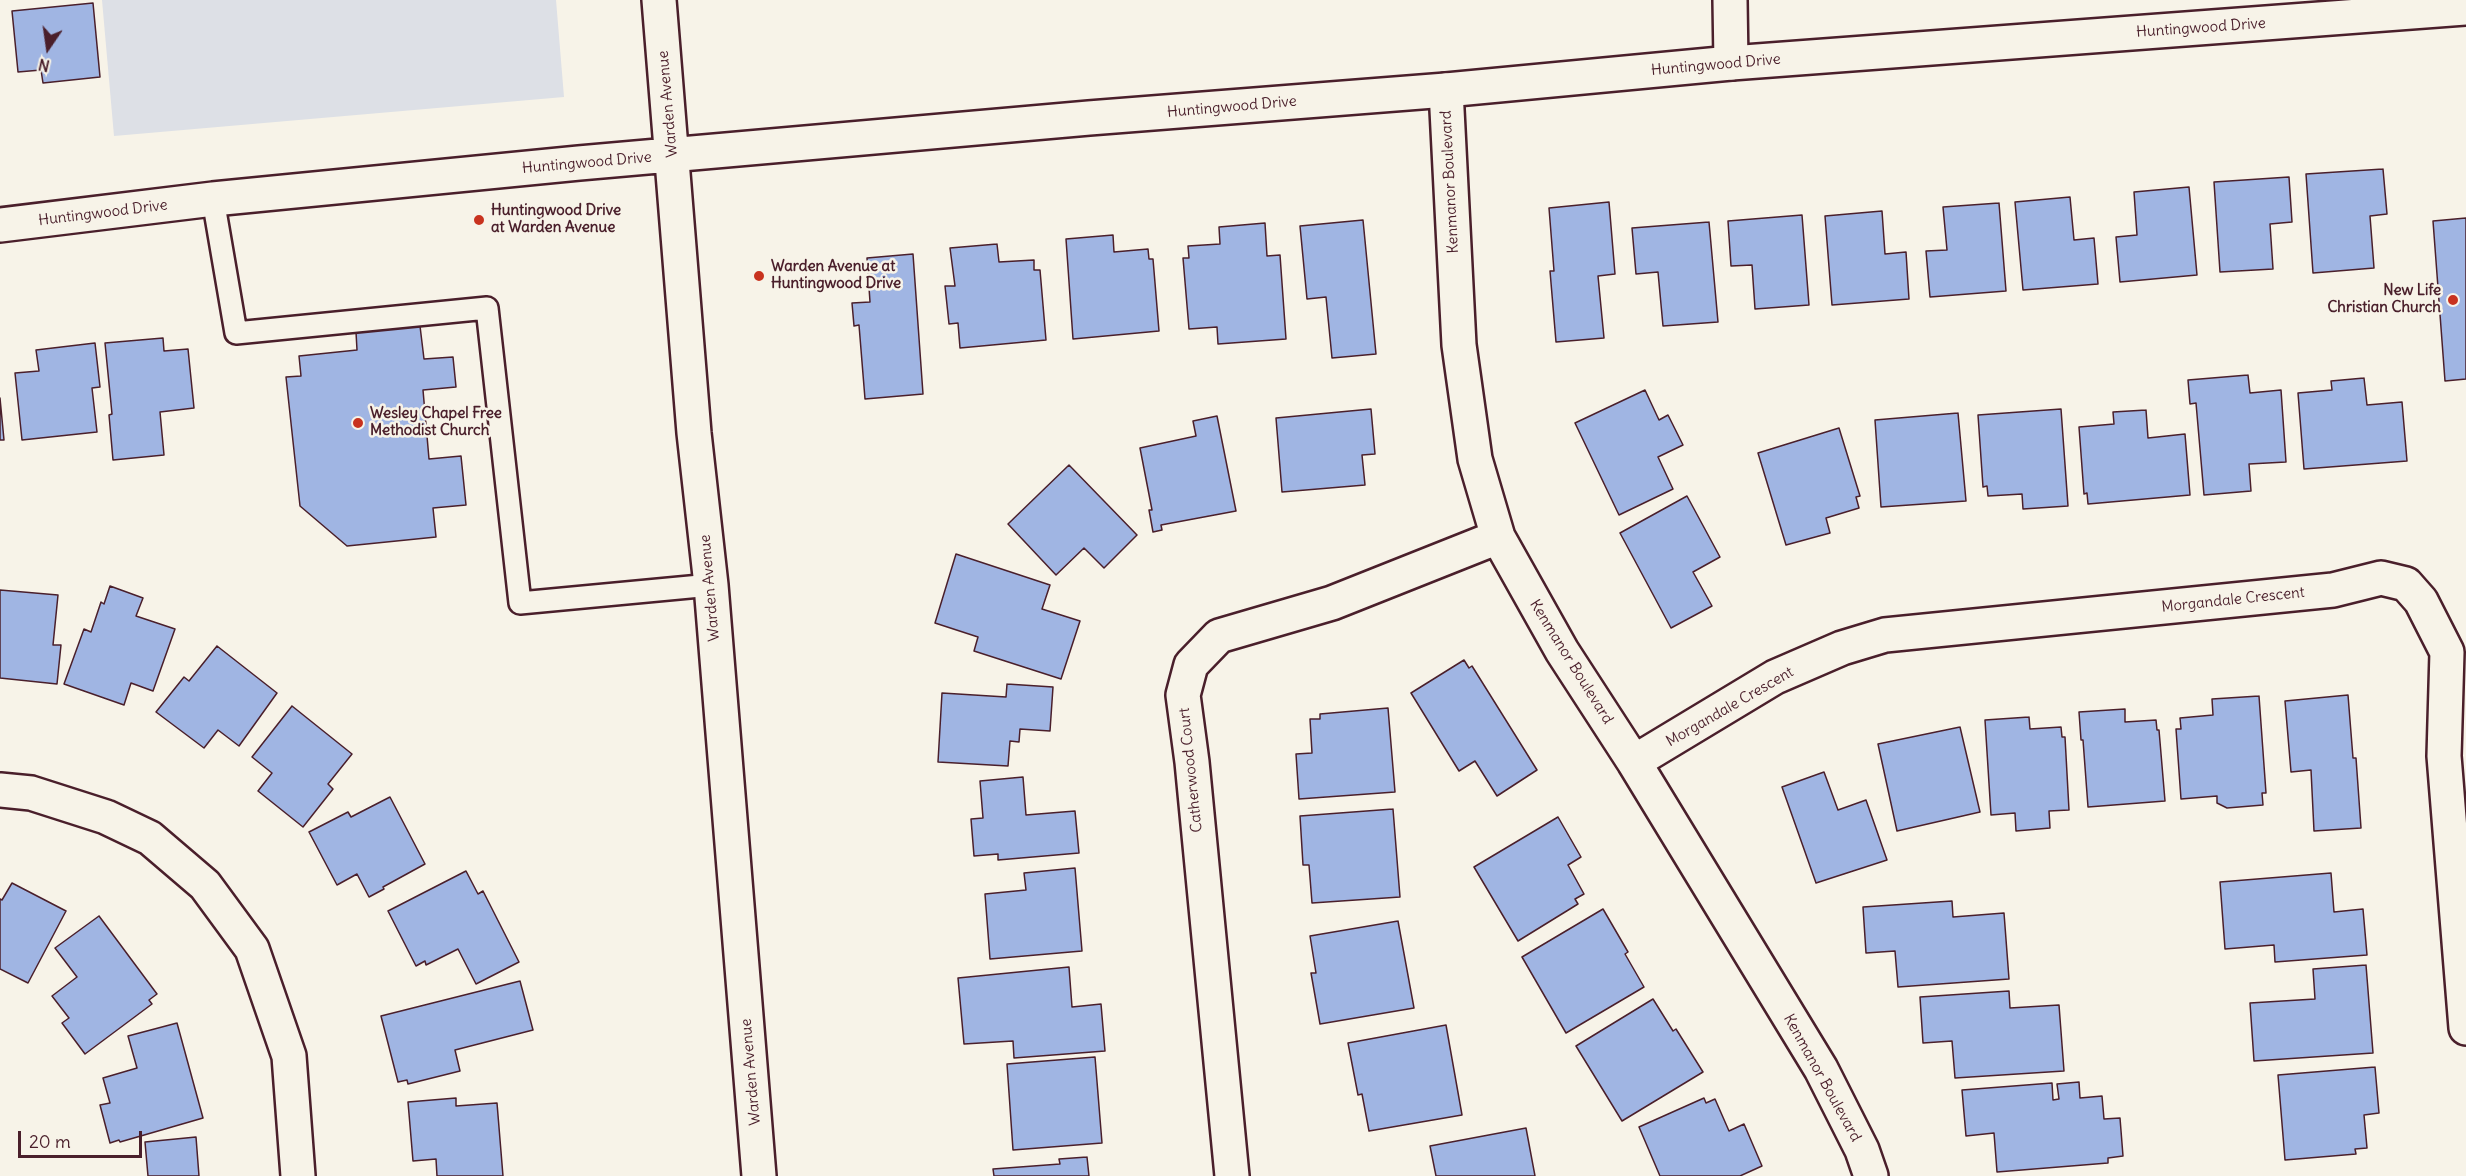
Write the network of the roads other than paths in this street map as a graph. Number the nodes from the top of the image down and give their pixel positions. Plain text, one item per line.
1 (659, 0) edge
2 (1730, 0) edge
3 (2466, 8) edge
4 (1731, 63) junction
5 (1446, 90) junction
6 (672, 155) junction
7 (213, 199) junction
8 (0, 225) edge
9 (1498, 537) junction
10 (711, 585) junction
11 (1634, 762) junction
12 (0, 790) edge
13 (2466, 1028) edge
14 (298, 1176) edge
15 (759, 1176) edge
16 (1232, 1176) edge
17 (1871, 1176) edge

1 - 6 street, Warden Avenue
2 - 4 street
3 - 4 street, Huntingwood Drive
4 - 5 street, Huntingwood Drive
5 - 6 street, Huntingwood Drive
5 - 9 street, Kenmanor Boulevard
6 - 7 street, Huntingwood Drive
6 - 10 street, Warden Avenue
7 - 8 street, Huntingwood Drive
7 - 10 lane
9 - 11 street, Kenmanor Boulevard
9 - 16 street, Catherwood Court
10 - 15 street, Warden Avenue
11 - 13 street, Morgandale Crescent
11 - 17 street, Kenmanor Boulevard
12 - 14 street

